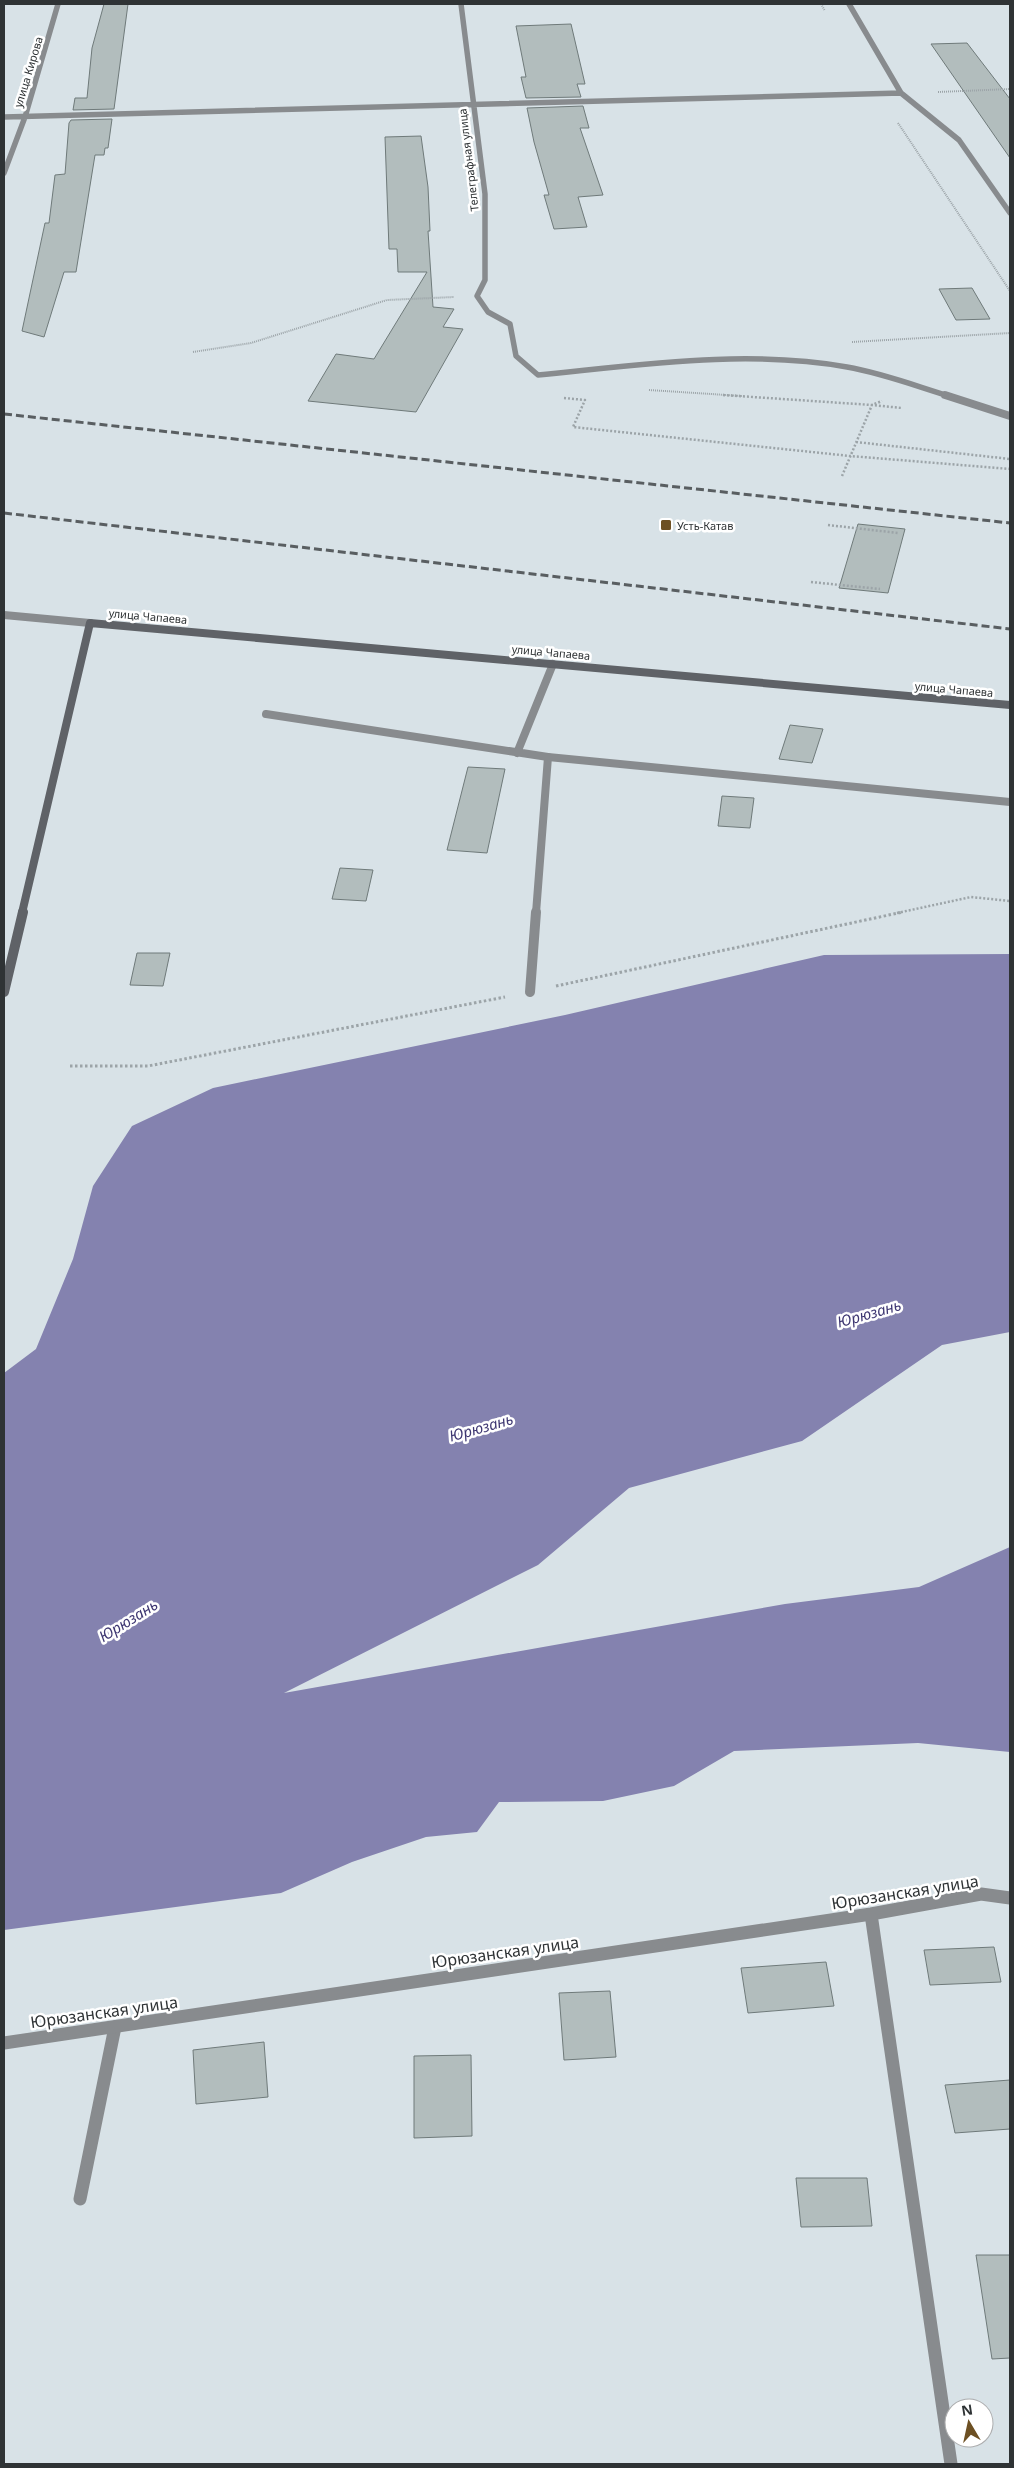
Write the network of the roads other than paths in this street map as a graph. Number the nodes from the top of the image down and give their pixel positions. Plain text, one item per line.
1 (58, 4) edge
2 (461, 4) edge
3 (849, 4) edge
4 (901, 93) junction
5 (472, 105) junction
6 (4, 117) edge
7 (24, 117) junction
8 (4, 173) edge
9 (1010, 213) edge
10 (1010, 416) edge
11 (4, 615) edge
12 (90, 622) junction
13 (553, 664) junction
14 (1010, 705) edge
15 (266, 714) dead end
16 (517, 753) junction
17 (548, 757) junction
18 (1010, 802) edge
19 (4, 992) edge
20 (530, 992) dead end
21 (1010, 1898) edge
22 (871, 1914) junction
23 (115, 2027) junction
24 (4, 2043) edge
25 (80, 2200) dead end
26 (951, 2464) edge

1 - 7 street, улица Кирова
2 - 5 street, Телеграфная улица
3 - 4 street
4 - 5 street
4 - 9 street
5 - 7 street
5 - 10 street, Телеграфная улица
6 - 7 street
7 - 8 street, улица Кирова
11 - 12 street
12 - 13 main road, улица Чапаева
12 - 19 main road
13 - 14 main road, улица Чапаева
13 - 16 street
15 - 16 street
16 - 17 street
17 - 18 street
17 - 20 street
21 - 22 street, Юрюзанская улица
22 - 23 street, Юрюзанская улица
22 - 26 street
23 - 24 street, Юрюзанская улица
23 - 25 street

